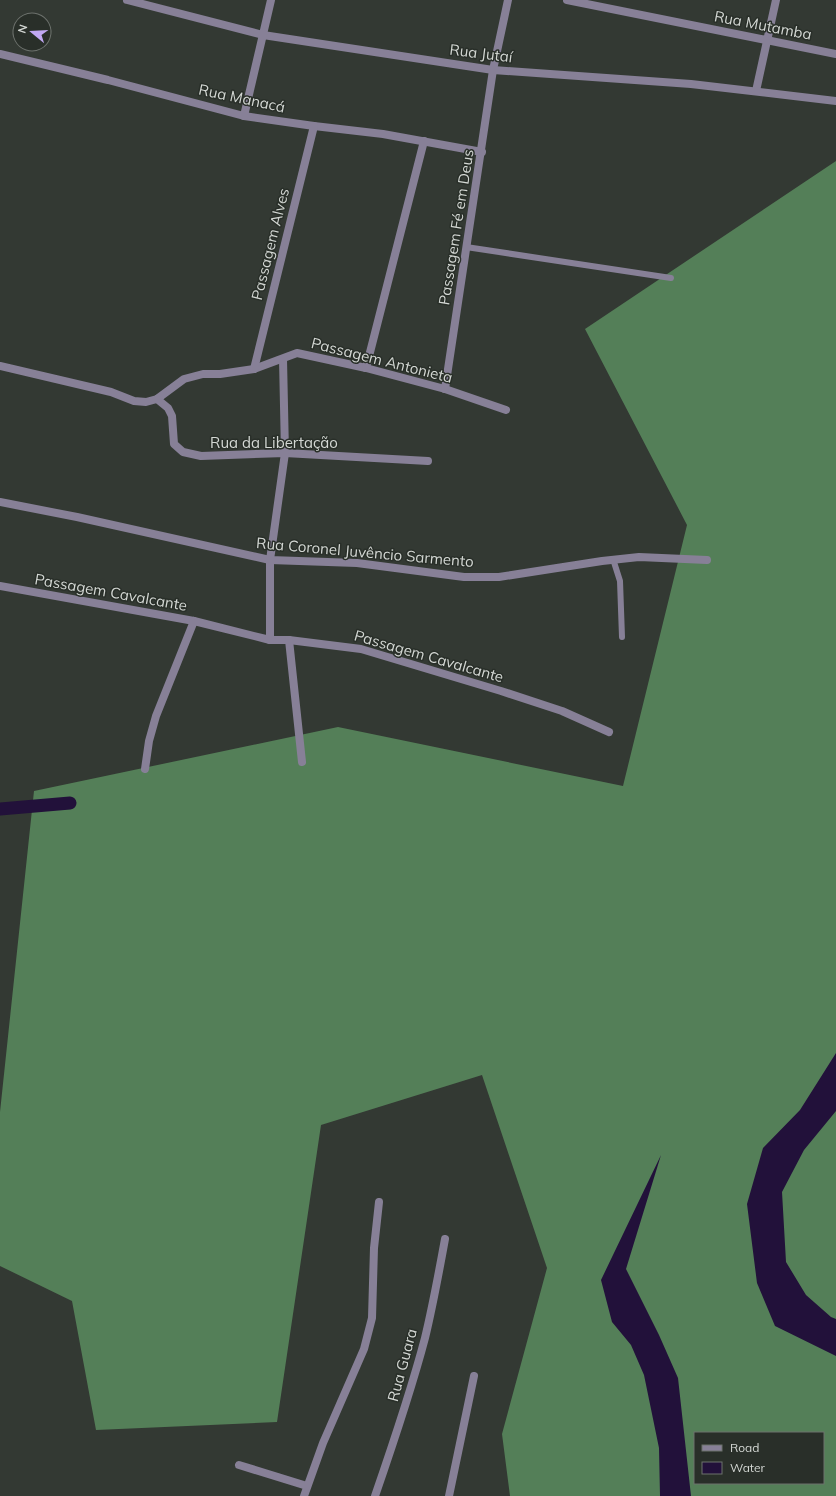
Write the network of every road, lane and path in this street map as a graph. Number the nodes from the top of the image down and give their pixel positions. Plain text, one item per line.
1 (127, 0) edge
2 (271, 0) edge
3 (508, 0) edge
4 (566, 0) edge
5 (776, 0) edge
6 (263, 35) junction
7 (767, 40) junction
8 (0, 54) edge
9 (836, 54) edge
10 (493, 70) junction
11 (756, 91) junction
12 (836, 101) edge
13 (244, 116) junction
14 (314, 126) junction
15 (424, 141) junction
16 (482, 152) junction
17 (466, 247) junction
18 (671, 278) dead end
19 (284, 358) junction
20 (0, 366) edge
21 (366, 368) junction
22 (254, 369) junction
23 (445, 389) junction
24 (157, 399) junction
25 (506, 410) dead end
26 (285, 453) junction
27 (428, 461) dead end
28 (0, 502) edge
29 (613, 559) junction
30 (270, 560) junction
31 (707, 560) dead end
32 (0, 586) edge
33 (194, 621) junction
34 (622, 637) dead end
35 (270, 640) junction
36 (289, 640) junction
37 (609, 732) dead end
38 (302, 762) dead end
39 (145, 769) dead end
40 (378, 1202) dead end
41 (444, 1239) dead end
42 (474, 1376) dead end
43 (239, 1465) dead end
44 (307, 1486) junction
45 (304, 1496) edge
46 (375, 1496) edge
47 (449, 1496) edge

1 - 6 street, Rua Jutaí
2 - 6 street
3 - 10 street, Passagem Fé em Deus
4 - 7 street, Rua Mutamba
5 - 7 street
6 - 10 street, Rua Jutaí
6 - 13 street
7 - 9 street, Rua Mutamba
7 - 11 street
8 - 13 street, Rua Manacá
10 - 11 street, Rua Jutaí
10 - 16 street, Passagem Fé em Deus
11 - 12 street, Rua Jutaí
13 - 14 street, Rua Manacá
14 - 15 street, Rua Manacá
14 - 22 street, Passagem Alves
15 - 16 street, Rua Manacá
15 - 21 street
16 - 17 street, Passagem Fé em Deus
17 - 18 lane
17 - 23 street, Passagem Fé em Deus
19 - 21 street, Passagem Antonieta
19 - 22 street, Passagem Antonieta
19 - 26 street
20 - 24 street, Passagem Antonieta
21 - 23 street, Passagem Antonieta
22 - 24 street, Passagem Antonieta
23 - 25 street, Passagem Antonieta
24 - 26 street, Rua da Libertação
26 - 27 street, Rua da Libertação
26 - 30 street
28 - 30 street, Rua Coronel Juvêncio Sarmento
29 - 30 street, Rua Coronel Juvêncio Sarmento
29 - 31 street, Rua Coronel Juvêncio Sarmento
29 - 34 lane
30 - 35 street
32 - 33 street, Passagem Cavalcante
33 - 35 street, Passagem Cavalcante
33 - 39 street
35 - 36 street, Passagem Cavalcante
36 - 37 street, Passagem Cavalcante
36 - 38 street
40 - 44 street
41 - 46 street, Rua Guara
42 - 47 street
43 - 44 street
44 - 45 street

